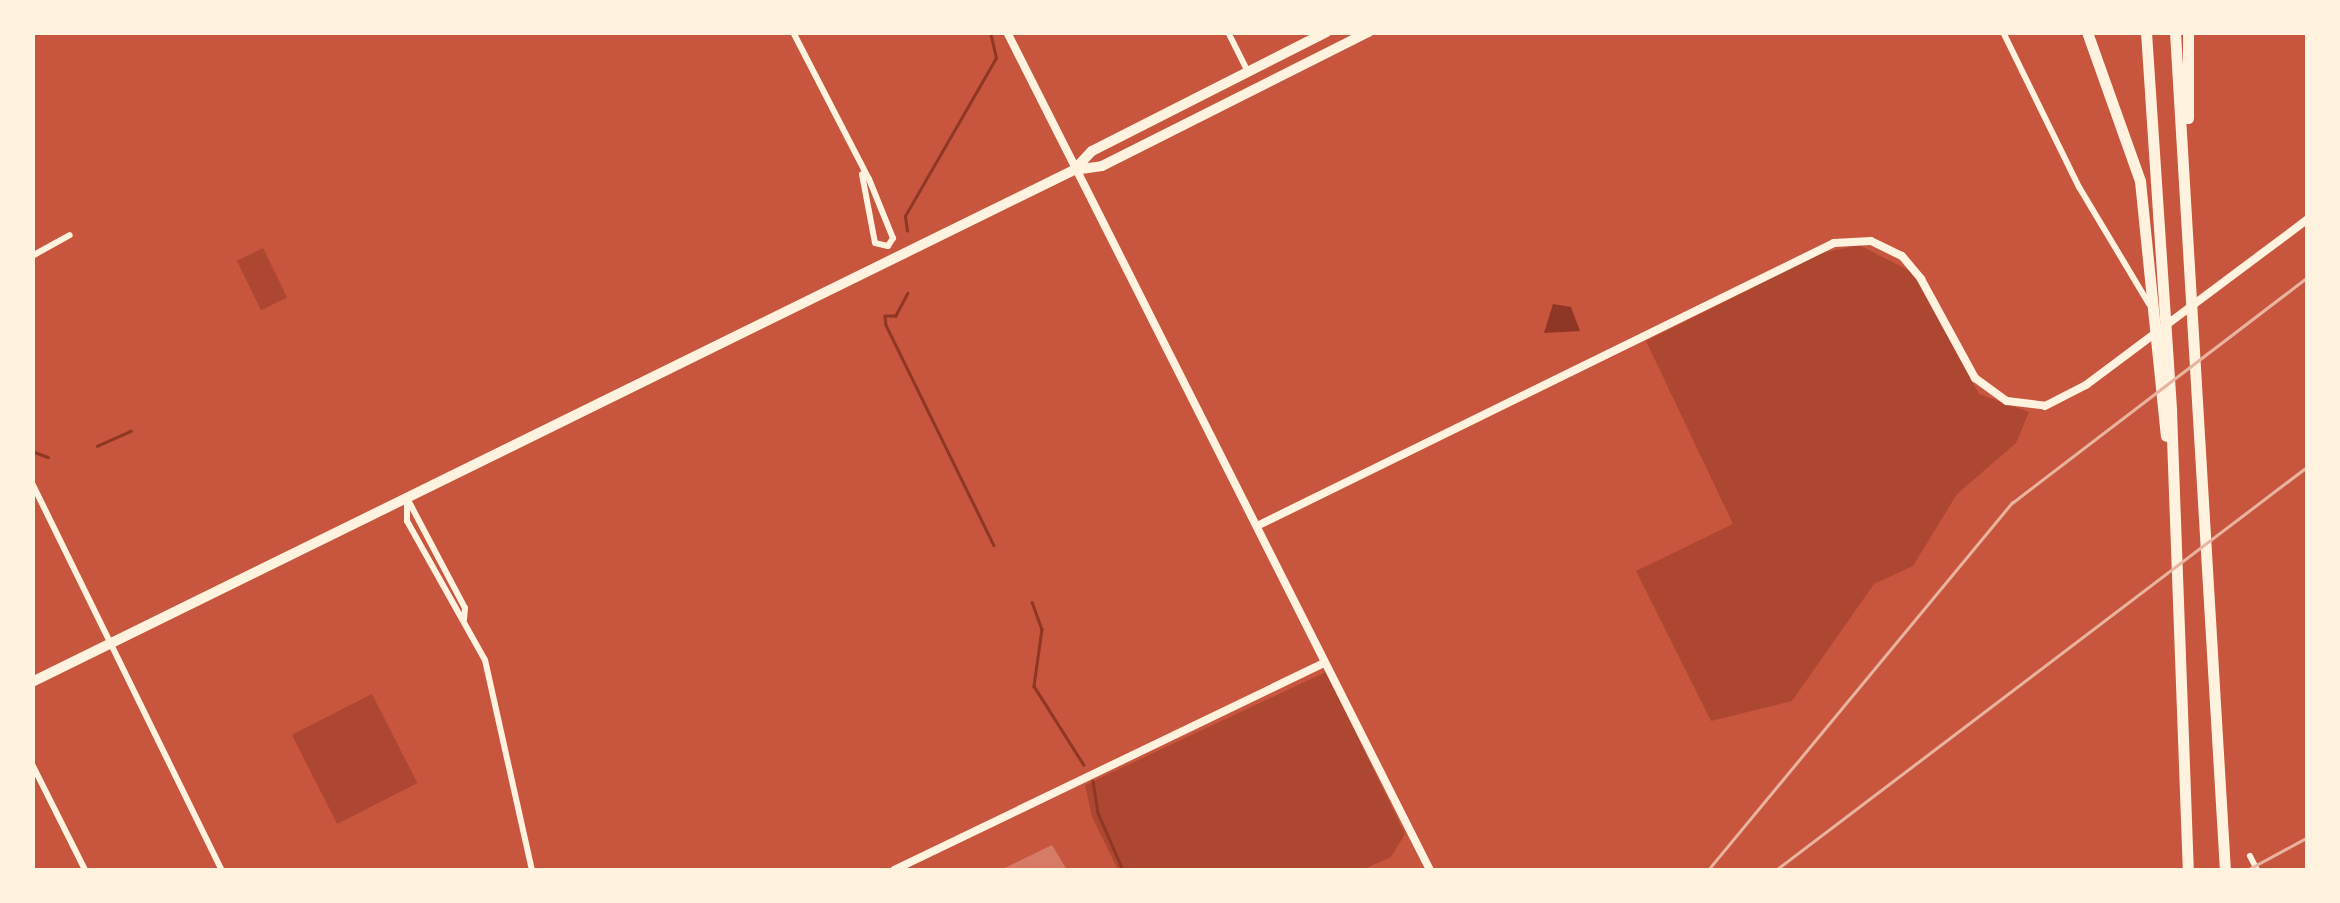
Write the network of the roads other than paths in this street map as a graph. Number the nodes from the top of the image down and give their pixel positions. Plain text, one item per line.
1 (793, 32) edge
2 (1008, 32) edge
3 (1228, 32) edge
4 (1327, 32) edge
5 (1369, 32) edge
6 (2003, 32) edge
7 (2087, 32) edge
8 (2146, 32) edge
9 (2175, 32) edge
10 (2188, 32) edge
11 (1248, 74) junction
12 (1074, 170) junction
13 (862, 174) junction
14 (2188, 212) junction
15 (2308, 219) edge
16 (70, 235) dead end
17 (888, 246) junction
18 (32, 256) edge
19 (894, 258) junction
20 (2163, 326) junction
21 (2168, 444) junction
22 (32, 483) edge
23 (407, 498) junction
24 (1257, 526) junction
25 (464, 619) junction
26 (110, 644) junction
27 (1325, 662) junction
28 (32, 682) edge
29 (32, 764) edge
30 (2250, 856) dead end
31 (85, 870) edge
32 (222, 870) edge
33 (532, 870) edge
34 (894, 870) edge
35 (1430, 870) edge
36 (2188, 870) edge
37 (2225, 870) edge
38 (2257, 870) edge

1 - 13 street
2 - 12 street
3 - 11 street
4 - 11 main road
5 - 12 main road
6 - 20 street
7 - 21 highway
8 - 21 highway
9 - 14 highway
10 - 14 highway
11 - 12 main road
12 - 19 main road
12 - 24 street
13 - 17 street
13 - 17 street
14 - 37 highway
15 - 20 street
16 - 18 street
17 - 19 street
19 - 23 main road
20 - 24 street
21 - 36 highway
22 - 26 street
23 - 25 street
23 - 25 street
23 - 26 main road
24 - 27 street
25 - 33 street
26 - 28 main road
26 - 32 street
27 - 34 street
27 - 35 street
29 - 31 street
30 - 38 street

